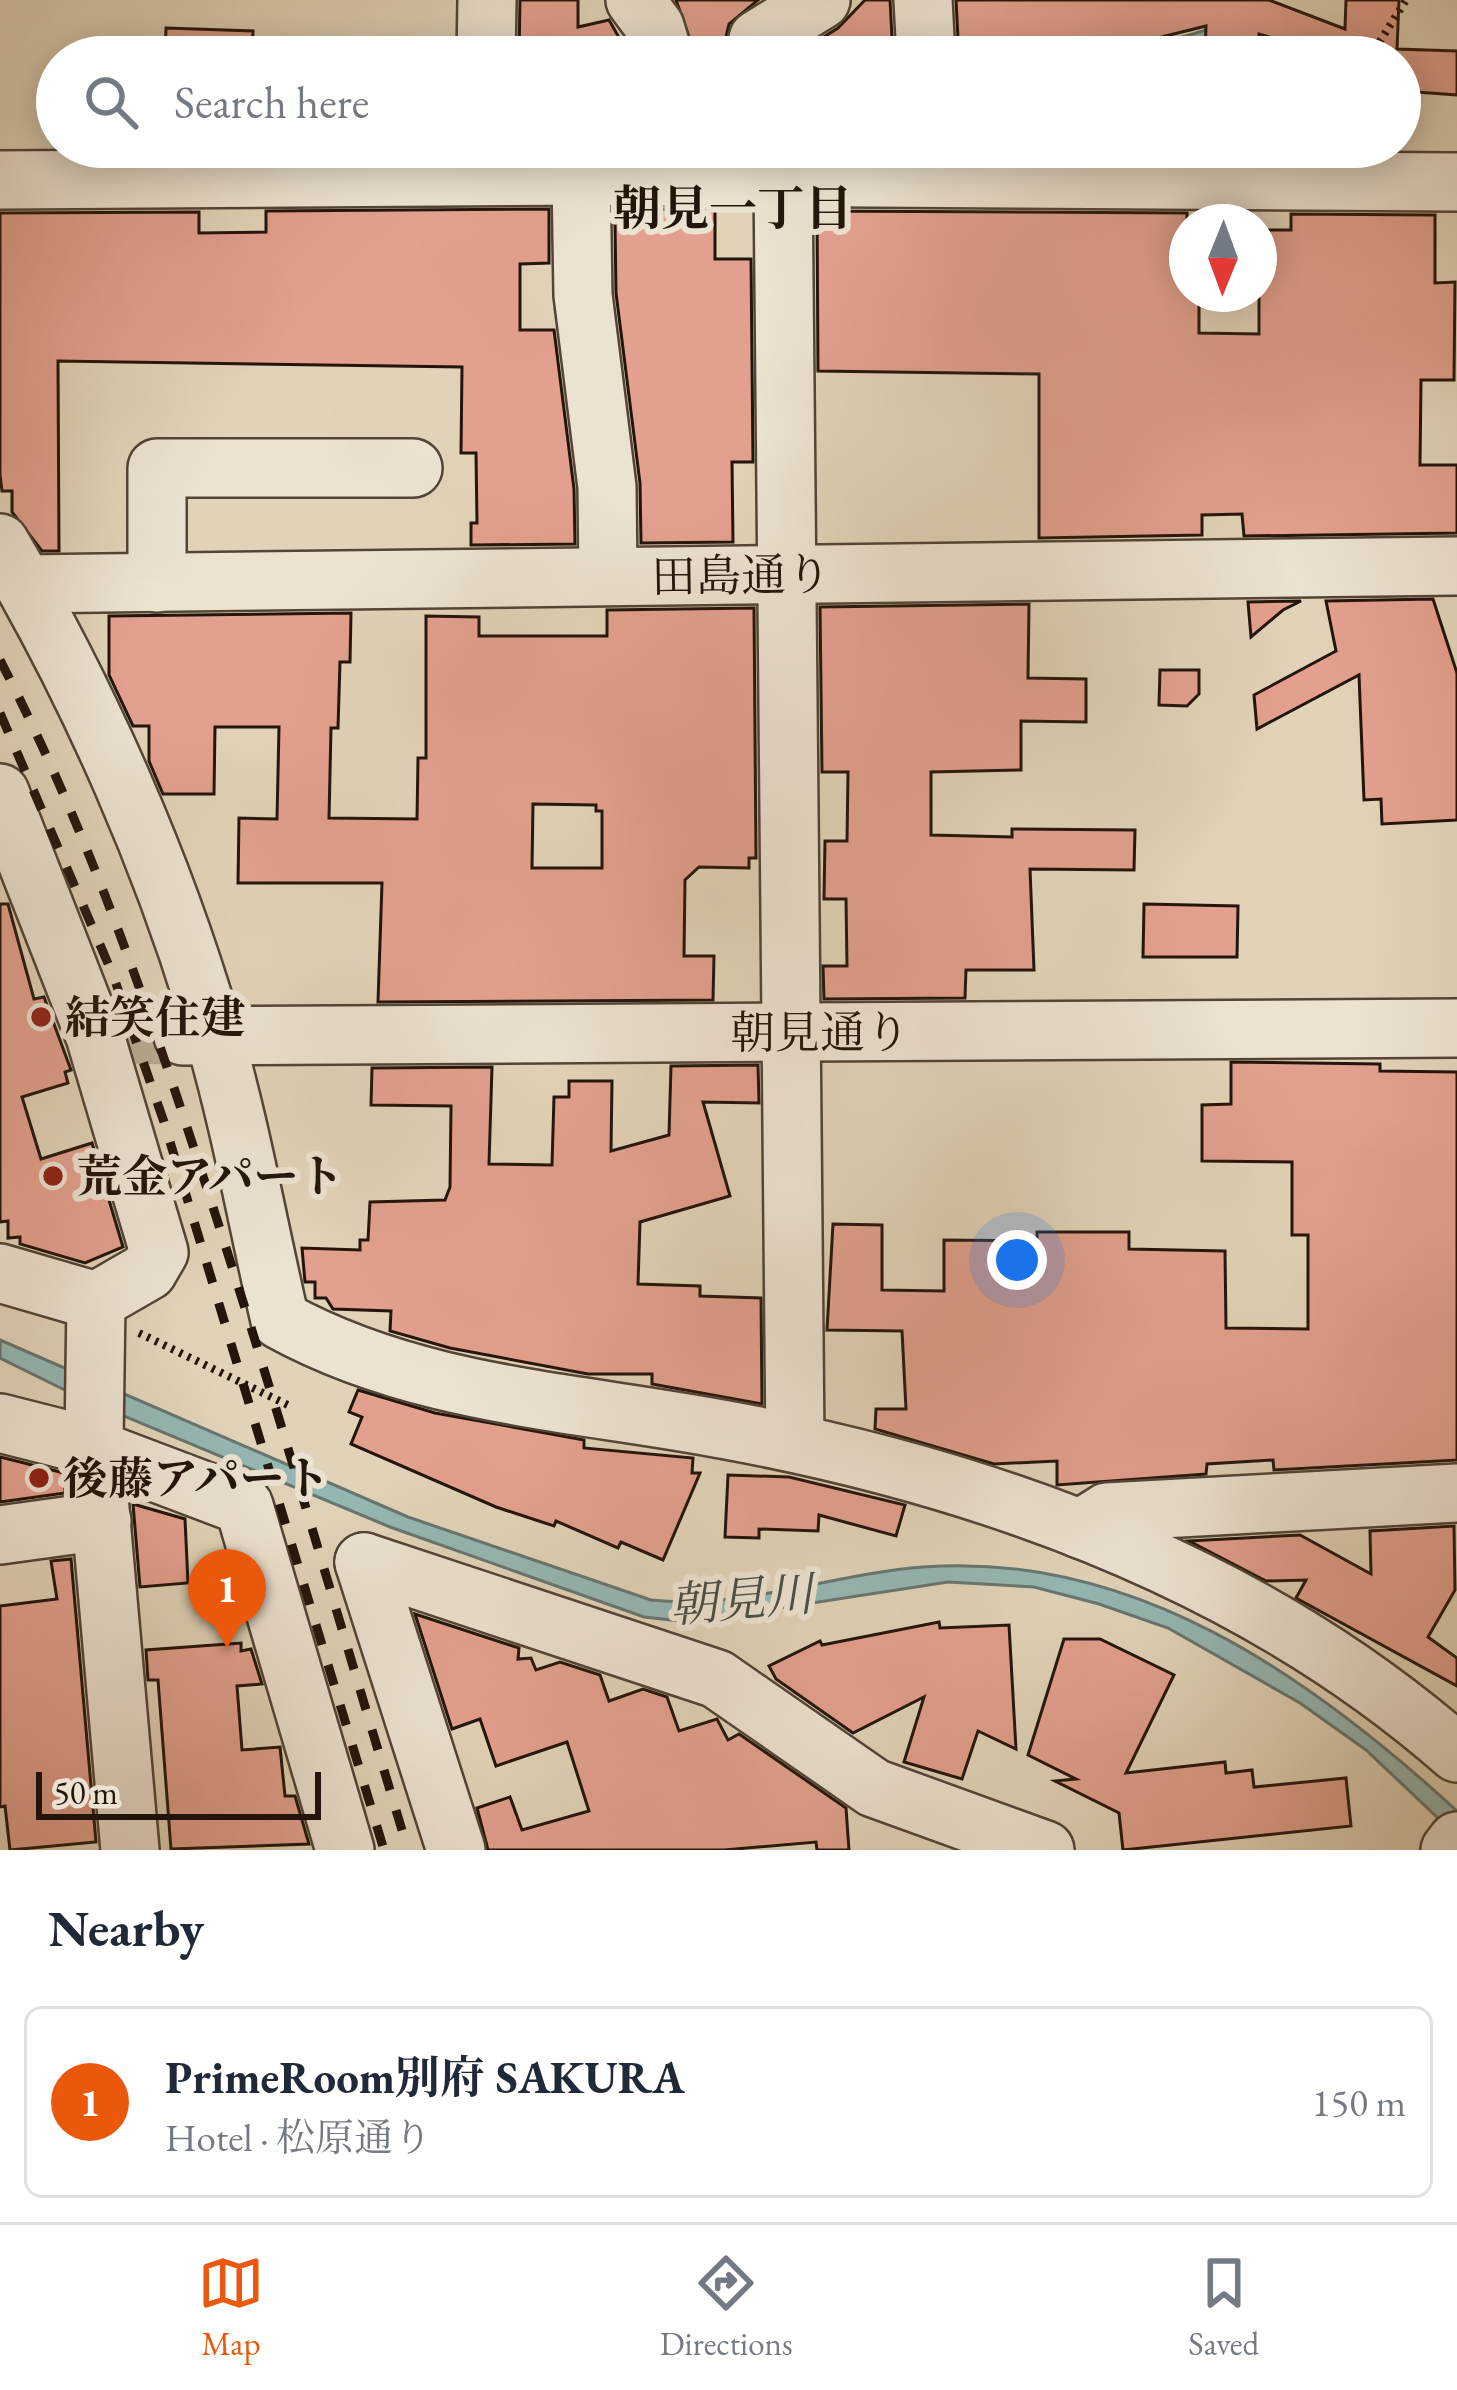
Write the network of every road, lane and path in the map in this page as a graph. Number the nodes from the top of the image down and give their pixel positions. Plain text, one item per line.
1 (487, 0) edge
2 (635, 0) edge
3 (821, 0) edge
4 (923, 0) edge
5 (1406, 0) edge
6 (486, 36) edge
7 (658, 36) edge
8 (763, 36) edge
9 (925, 36) edge
10 (1383, 36) edge
11 (324, 168) edge
12 (527, 168) edge
13 (631, 168) edge
14 (715, 168) edge
15 (878, 168) edge
16 (1069, 168) edge
17 (581, 176) junction
18 (783, 177) junction
19 (0, 180) edge
20 (1457, 182) edge
21 (413, 468) dead end
22 (12, 563) edge
23 (1457, 566) edge
24 (788, 574) junction
25 (608, 577) junction
26 (157, 583) junction
27 (0, 794) edge
28 (1457, 1028) edge
29 (794, 1033) junction
30 (199, 1036) junction
31 (0, 1273) edge
32 (96, 1311) junction
33 (290, 1406) dead end
34 (0, 1423) edge
35 (795, 1443) junction
36 (95, 1444) junction
37 (1457, 1493) edge
38 (102, 1521) junction
39 (1080, 1529) junction
40 (0, 1535) edge
41 (1357, 1671) junction
42 (1457, 1727) edge
43 (1457, 1753) edge
44 (1457, 1841) edge
45 (130, 1850) edge
46 (345, 1850) edge
47 (456, 1850) edge
48 (1045, 1850) edge
49 (1450, 1850) edge

1 - 6 street
2 - 7 street
3 - 8 street
4 - 9 street
5 - 10 path
11 - 19 street
12 - 17 street
13 - 17 street
14 - 18 street
15 - 18 street
16 - 20 street
17 - 25 street
18 - 24 street
21 - 26 street
22 - 26 street, 田島通り
22 - 30 street
23 - 24 street, 田島通り
24 - 25 street, 田島通り
24 - 29 street
25 - 26 street, 田島通り
27 - 32 street
28 - 29 street, 朝見通り
29 - 30 street, 朝見通り
29 - 35 street
30 - 35 street
31 - 32 street
32 - 33 path
32 - 36 street
34 - 36 street
35 - 39 street
36 - 38 street
36 - 46 street
37 - 39 street
38 - 40 street
38 - 45 street
39 - 41 street
41 - 42 street
41 - 43 street
44 - 49 street
47 - 48 street

